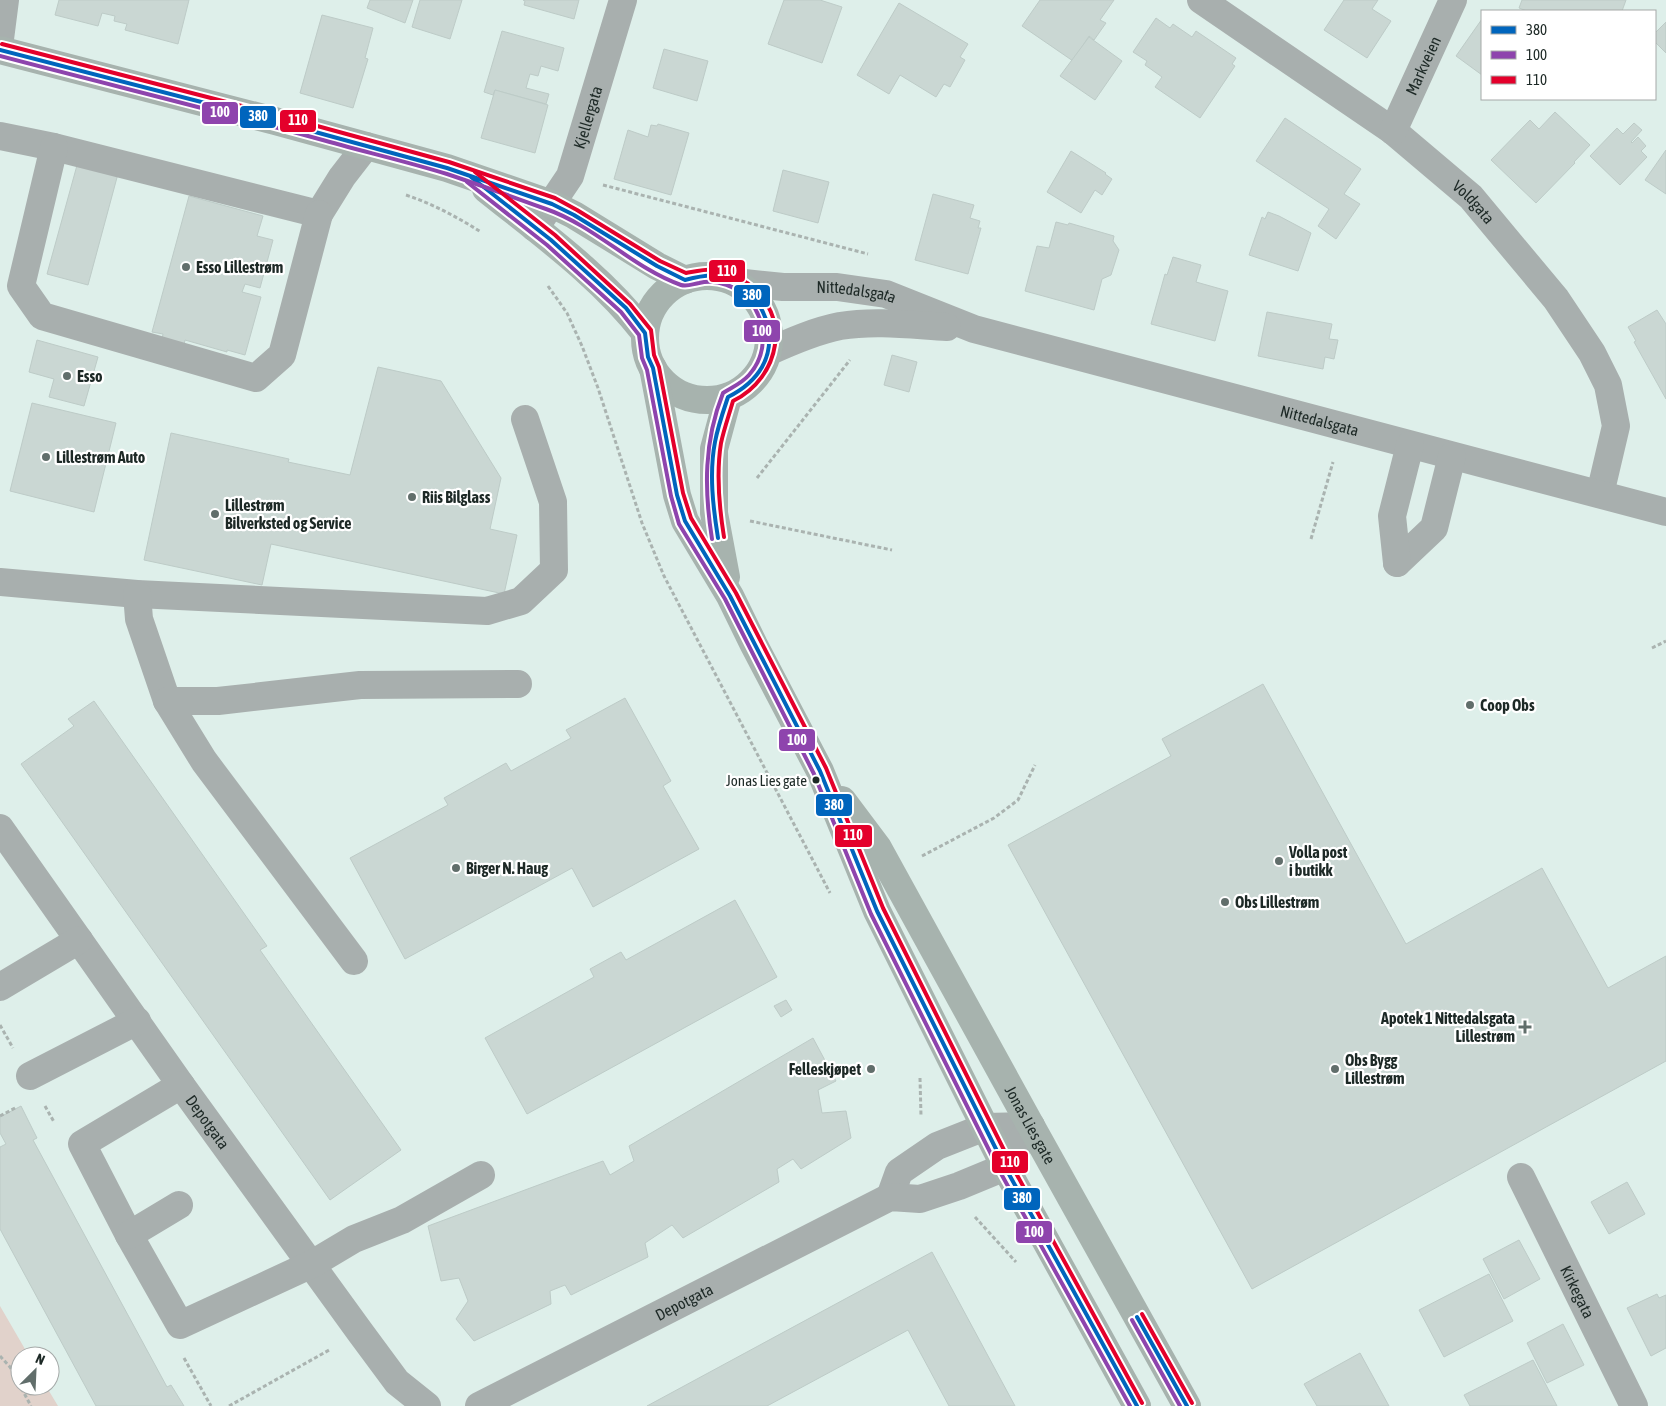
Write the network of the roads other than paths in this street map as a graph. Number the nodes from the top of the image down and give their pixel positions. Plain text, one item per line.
1 (4, 0) edge
2 (623, 0) edge
3 (1200, 0) edge
4 (1453, 0) edge
5 (0, 39) edge
6 (0, 50) edge
7 (1393, 131) junction
8 (0, 136) edge
9 (366, 146) junction
10 (54, 147) junction
11 (471, 177) junction
12 (552, 204) junction
13 (319, 214) junction
14 (535, 228) junction
15 (685, 280) junction
16 (734, 282) junction
17 (974, 329) junction
18 (645, 333) junction
19 (768, 352) junction
20 (654, 368) junction
21 (728, 396) junction
22 (525, 419) dead end
23 (1410, 445) junction
24 (1452, 456) junction
25 (1600, 494) junction
26 (1666, 512) edge
27 (0, 582) edge
28 (137, 594) junction
29 (730, 596) junction
30 (518, 684) dead end
31 (167, 701) junction
32 (820, 771) junction
33 (0, 828) edge
34 (78, 940) junction
35 (354, 961) dead end
36 (0, 987) edge
37 (136, 1021) junction
38 (30, 1076) dead end
39 (181, 1085) junction
40 (1031, 1126) junction
41 (985, 1127) junction
42 (1005, 1167) junction
43 (481, 1175) dead end
44 (1521, 1177) dead end
45 (890, 1197) junction
46 (179, 1205) dead end
47 (129, 1234) junction
48 (312, 1264) junction
49 (426, 1406) edge
50 (479, 1406) edge
51 (1138, 1406) edge
52 (1187, 1406) edge
53 (1634, 1406) edge

1 - 5 street
2 - 12 street, Kjellergata
3 - 7 street, Voldgata
4 - 7 street, Markveien
6 - 9 main road
7 - 25 street, Voldgata
8 - 10 street
9 - 11 main road
9 - 13 street
10 - 13 street
10 - 13 street
11 - 12 main road
11 - 14 main road
12 - 14 street, Kjellergata
12 - 15 main road
14 - 18 main road
15 - 16 main road
15 - 18 main road
16 - 17 street, Nittedalsgata
16 - 19 main road
17 - 19 street, Nittedalsgata
17 - 23 street, Nittedalsgata
18 - 20 main road
19 - 21 main road
20 - 21 main road
20 - 29 main road, Jonas Lies gate
21 - 29 main road, Jonas Lies gate
22 - 28 street
23 - 24 street, Nittedalsgata
23 - 24 street
24 - 25 street, Nittedalsgata
25 - 26 street, Nittedalsgata
27 - 28 street
28 - 31 street
29 - 32 main road, Jonas Lies gate
30 - 31 street
31 - 35 street
32 - 40 main road, Jonas Lies gate
32 - 41 main road, Jonas Lies gate
33 - 34 street, Depotgata
34 - 36 street
34 - 37 street, Depotgata
37 - 38 street
37 - 39 street, Depotgata
39 - 47 street
39 - 48 street, Depotgata
40 - 41 street
40 - 42 street
40 - 52 main road, Jonas Lies gate
41 - 42 main road, Jonas Lies gate
41 - 45 street
42 - 45 street
42 - 51 main road, Jonas Lies gate
43 - 48 street
44 - 53 street, Kirkegata
45 - 50 street, Depotgata
46 - 47 street
47 - 48 street
48 - 49 street, Depotgata

